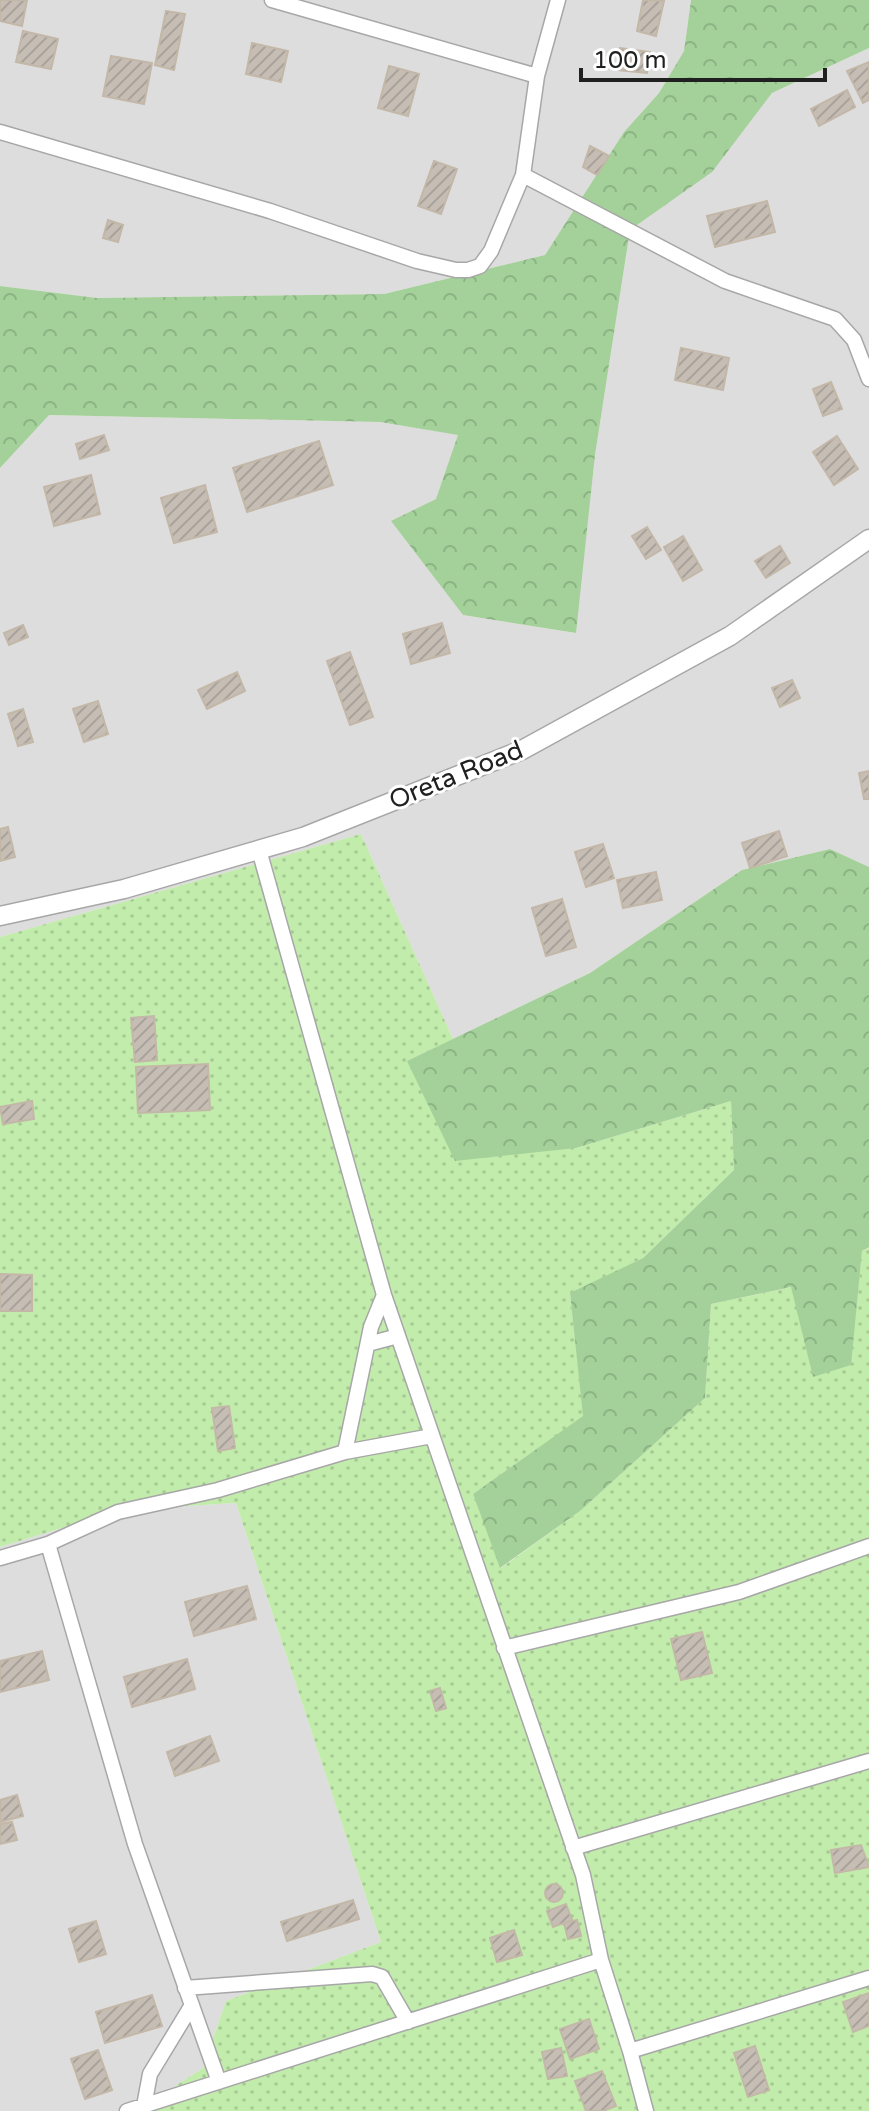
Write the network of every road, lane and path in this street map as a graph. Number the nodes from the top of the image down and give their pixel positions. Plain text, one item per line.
1 (272, 0) edge
2 (558, 0) edge
3 (537, 76) junction
4 (0, 132) edge
5 (523, 175) junction
6 (869, 379) edge
7 (869, 539) edge
8 (259, 850) junction
9 (0, 916) edge
10 (384, 1295) junction
11 (398, 1336) junction
12 (368, 1344) junction
13 (432, 1436) junction
14 (345, 1452) junction
15 (48, 1544) junction
16 (869, 1546) edge
17 (0, 1558) edge
18 (504, 1648) junction
19 (869, 1761) edge
20 (573, 1848) junction
21 (601, 1960) junction
22 (869, 1978) edge
23 (185, 1988) junction
24 (192, 2005) junction
25 (408, 2022) junction
26 (630, 2051) junction
27 (219, 2082) junction
28 (144, 2106) junction
29 (127, 2111) edge
30 (646, 2111) edge

1 - 3 street
2 - 3 street
3 - 5 street
4 - 5 street
5 - 6 street
7 - 8 street, Oreta Road
8 - 9 street, Oreta Road
8 - 10 street
10 - 11 street
10 - 12 street
11 - 12 street
11 - 13 street
12 - 14 street
13 - 14 street
13 - 18 street
14 - 15 street
15 - 17 street
15 - 23 street
16 - 18 street
18 - 20 street
19 - 20 street
20 - 21 street
21 - 25 street
21 - 26 street
22 - 26 street
23 - 24 street
23 - 25 street
24 - 27 street
24 - 28 street
25 - 27 street
26 - 30 street
27 - 28 street
28 - 29 street

